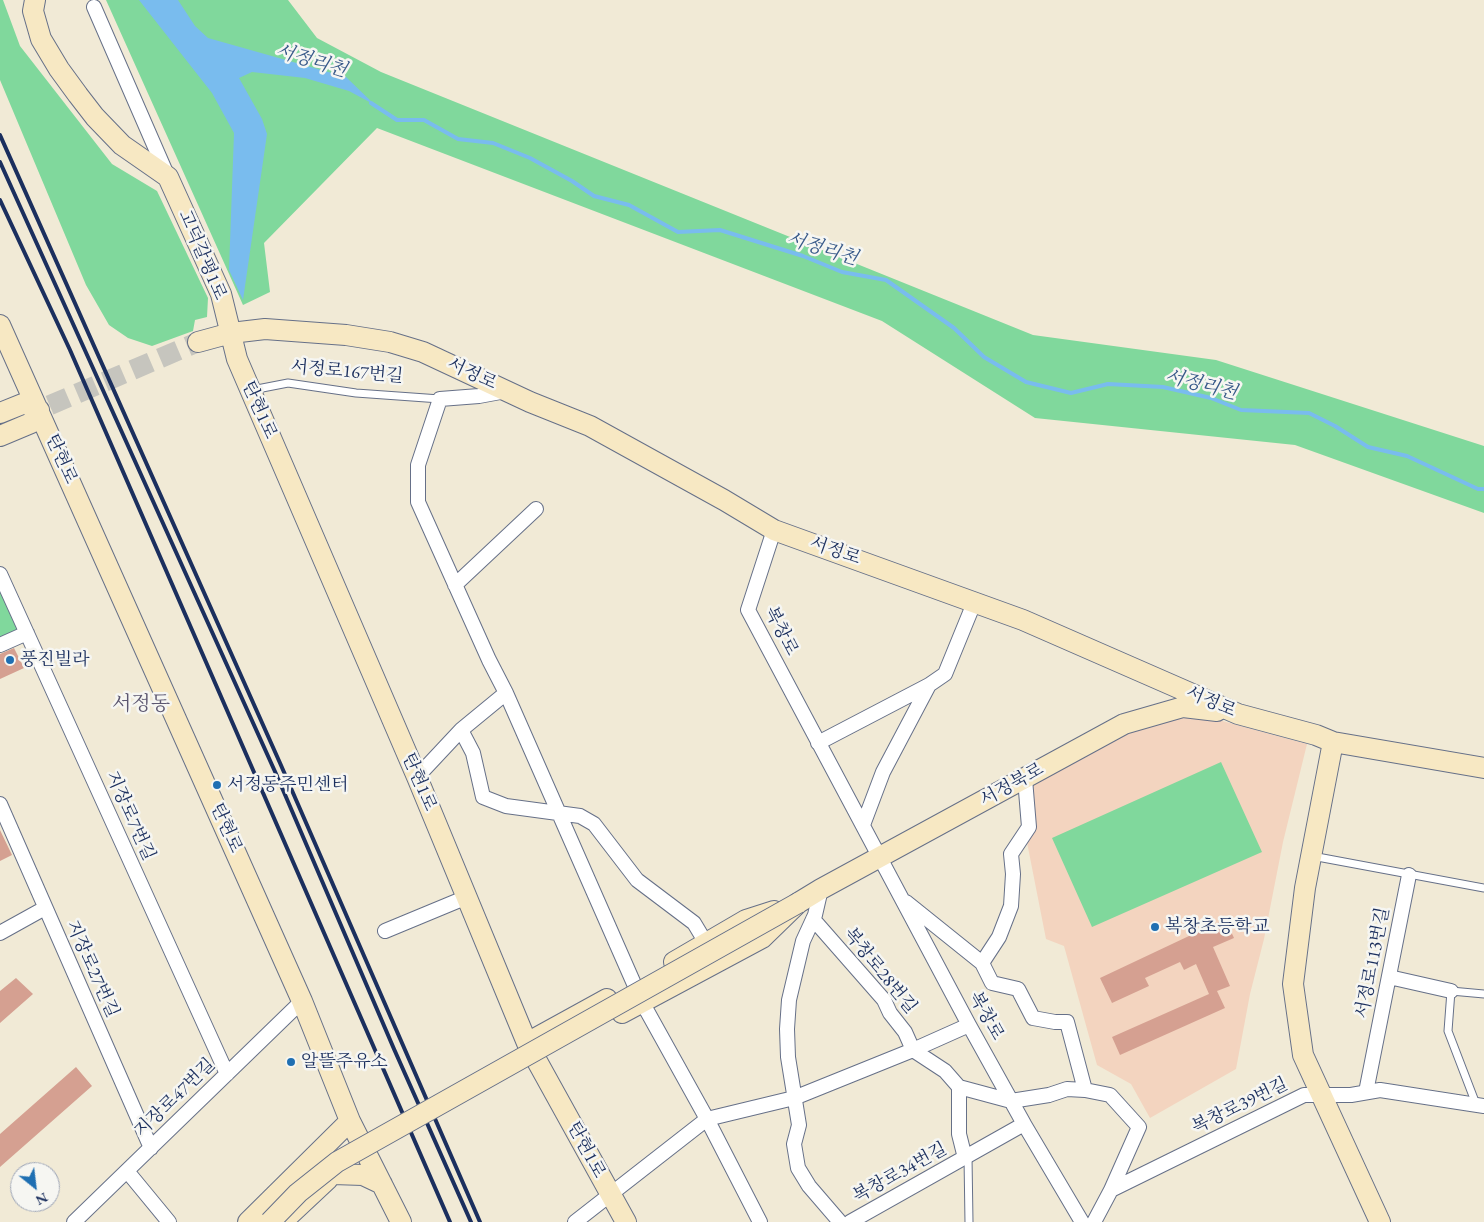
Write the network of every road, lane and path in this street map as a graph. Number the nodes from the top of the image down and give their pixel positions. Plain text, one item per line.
1 (35, 0) edge
2 (94, 7) dead end
3 (168, 177) junction
4 (0, 325) edge
5 (231, 333) junction
6 (198, 342) tunnel mouth
7 (251, 390) junction
8 (506, 390) junction
9 (440, 399) junction
10 (38, 410) junction
11 (0, 413) edge
12 (0, 436) edge
13 (536, 509) dead end
14 (774, 530) junction
15 (0, 574) edge
16 (455, 585) junction
17 (974, 603) junction
18 (26, 633) junction
19 (0, 645) edge
20 (929, 685) junction
21 (506, 693) junction
22 (1238, 714) junction
23 (461, 730) junction
24 (1333, 742) junction
25 (818, 743) junction
26 (1484, 768) edge
27 (417, 777) junction
28 (1025, 779) junction
29 (0, 804) edge
30 (558, 813) junction
31 (863, 825) junction
32 (1312, 856) junction
33 (880, 857) junction
34 (1409, 875) junction
35 (1484, 888) edge
36 (821, 889) junction
37 (467, 897) junction
38 (901, 898) junction
39 (798, 903) junction
40 (44, 908) junction
41 (813, 920) junction
42 (385, 931) dead end
43 (0, 933) edge
44 (706, 943) junction
45 (982, 963) junction
46 (1389, 977) junction
47 (1451, 990) junction
48 (638, 993) junction
49 (1484, 994) edge
50 (302, 1001) junction
51 (969, 1025) junction
52 (527, 1042) junction
53 (914, 1050) junction
54 (537, 1060) junction
55 (227, 1074) junction
56 (959, 1087) junction
57 (1085, 1090) junction
58 (1366, 1092) junction
59 (1322, 1095) junction
60 (794, 1098) junction
61 (1011, 1101) junction
62 (1480, 1106) edge
63 (707, 1119) junction
64 (350, 1121) junction
65 (1024, 1124) junction
66 (151, 1148) junction
67 (368, 1155) junction
68 (967, 1157) junction
69 (127, 1171) junction
70 (333, 1174) junction
71 (382, 1184) junction
72 (1111, 1190) junction
73 (611, 1195) junction
74 (74, 1222) edge
75 (169, 1222) edge
76 (248, 1222) edge
77 (270, 1222) edge
78 (282, 1222) edge
79 (402, 1222) edge
80 (576, 1222) edge
81 (626, 1222) edge
82 (760, 1222) edge
83 (840, 1222) edge
84 (850, 1222) edge
85 (969, 1222) edge
86 (1082, 1222) edge
87 (1094, 1222) edge
88 (1380, 1222) edge

1 - 3 street
2 - 3 street
3 - 5 street, 고덕갈평1로
4 - 10 street, 탄현로
5 - 6 street, 서정로
5 - 7 street, 탄현1로
5 - 8 street, 서정로
7 - 9 lane, 서정로167번길
7 - 27 street, 탄현1로
8 - 9 street, 서정로167번길
8 - 14 street, 서정로
9 - 16 street
10 - 11 street
10 - 12 street
10 - 50 street, 탄현로
13 - 16 street
14 - 17 street, 서정로
14 - 25 street, 복창로
15 - 18 street, 지장로7번길
16 - 21 street
17 - 20 street
17 - 22 street, 서정로
18 - 19 street
18 - 55 street, 지장로7번길
20 - 25 street
20 - 31 street
21 - 23 street
21 - 30 street
22 - 24 street, 서정로
22 - 28 street, 서정북로
23 - 27 street
23 - 30 street
24 - 26 street, 서정로
24 - 32 street
25 - 31 street, 복창로
27 - 37 street, 탄현1로
28 - 33 street, 서정북로
28 - 45 street
29 - 40 street, 지장로27번길
30 - 44 street
30 - 48 street
31 - 33 street, 복창로
32 - 34 lane
32 - 59 street
33 - 36 street, 서정북로
33 - 38 street, 복창로
34 - 35 lane
34 - 46 street, 서정로113번길
36 - 39 street, 서정북로
36 - 41 street
37 - 42 street
37 - 52 street, 탄현1로
38 - 45 street
38 - 51 street, 복창로
39 - 44 street
39 - 48 street
39 - 77 street, bridge
40 - 43 street
40 - 66 street, 지장로27번길
41 - 53 street, 복창로28번길
41 - 60 street
44 - 48 street
45 - 57 street
46 - 47 street
46 - 58 street, 서정로113번길
47 - 49 lane
47 - 62 lane
48 - 52 street
48 - 54 street
48 - 63 street
50 - 55 street, 지장로47번길
50 - 64 street, 탄현로
51 - 53 street
51 - 61 street, 복창로
52 - 54 street, 탄현1로
53 - 56 street, 복창로28번길
53 - 60 street
54 - 73 street, 탄현1로
55 - 66 street, 지장로47번길
56 - 61 street
56 - 68 street
57 - 61 street
57 - 72 street
58 - 59 street, 복창로39번길
58 - 62 street, 복창로39번길
59 - 72 street, 복창로39번길
59 - 88 street
60 - 63 street
60 - 83 street
61 - 65 street, 복창로
63 - 73 street
63 - 82 street
64 - 67 street, 탄현로
64 - 76 street
65 - 68 street, 복창로34번길
65 - 86 street, 복창로
66 - 69 street, 지장로47번길
67 - 70 street
67 - 71 street, 탄현로
68 - 84 street, 복창로34번길
68 - 85 lane, 복창로34번길
69 - 74 street, 지장로47번길
69 - 75 street
70 - 71 street
70 - 78 street
71 - 79 street, 탄현로
72 - 87 street
73 - 80 street
73 - 81 street, 탄현1로

